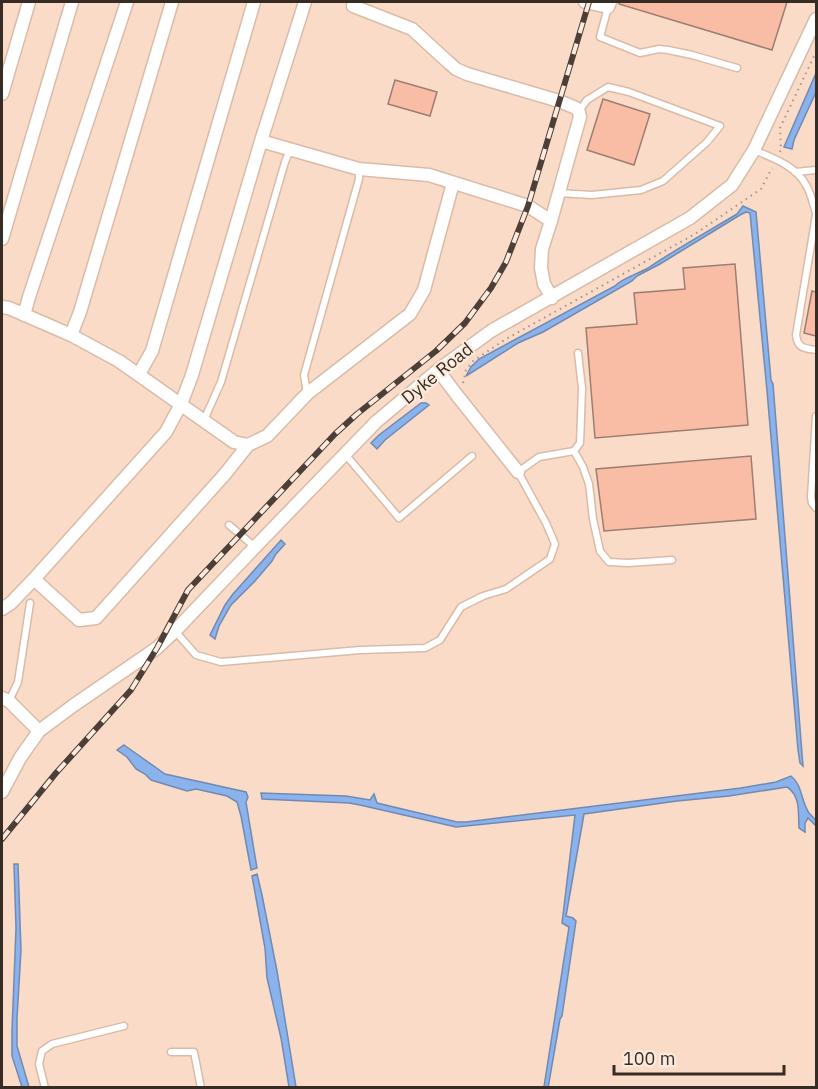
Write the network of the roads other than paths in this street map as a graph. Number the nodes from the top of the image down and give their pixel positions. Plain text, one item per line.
1 (29, 2) edge
2 (72, 2) edge
3 (127, 2) edge
4 (172, 2) edge
5 (254, 2) edge
6 (304, 2) edge
7 (585, 2) edge
8 (609, 4) edge
9 (353, 6) dead end
10 (816, 19) edge
11 (737, 69) dead end
12 (2, 94) edge
13 (579, 112) junction
14 (261, 141) junction
15 (290, 150) junction
16 (754, 150) junction
17 (359, 169) junction
18 (816, 170) edge
19 (795, 172) junction
20 (453, 183) junction
21 (558, 193) junction
22 (816, 214) edge
23 (551, 221) junction
24 (2, 239) edge
25 (552, 298) junction
26 (2, 307) edge
27 (24, 315) junction
28 (71, 335) junction
29 (816, 350) edge
30 (578, 353) dead end
31 (438, 370) junction
32 (139, 374) junction
33 (308, 393) junction
34 (181, 404) junction
35 (816, 416) edge
36 (204, 421) junction
37 (248, 445) junction
38 (574, 451) junction
39 (344, 454) junction
40 (472, 456) dead end
41 (518, 472) junction
42 (816, 508) edge
43 (229, 525) dead end
44 (255, 547) junction
45 (672, 560) dead end
46 (34, 579) junction
47 (30, 603) dead end
48 (2, 609) edge
49 (175, 631) junction
50 (5, 699) edge
51 (39, 731) junction
52 (2, 792) edge
53 (124, 1026) dead end
54 (171, 1052) dead end
55 (45, 1088) edge
56 (201, 1088) edge

1 - 12 street
2 - 24 street
3 - 27 street
4 - 28 street
5 - 32 street
6 - 14 street
7 - 8 street
8 - 11 lane
9 - 13 street
10 - 16 street, Dyke Road
13 - 21 street
13 - 21 lane
14 - 15 street
14 - 34 street
15 - 17 street
15 - 36 lane
16 - 19 lane
16 - 25 street, Dyke Road
17 - 20 street
17 - 33 lane
18 - 19 lane
19 - 22 lane
20 - 23 street
20 - 33 street
21 - 23 street
22 - 29 lane
23 - 25 street
25 - 31 street, Dyke Road
26 - 27 street
27 - 28 street
28 - 32 street
30 - 38 lane
31 - 39 street, Dyke Road
31 - 41 street
32 - 34 street
33 - 37 street
34 - 36 street
34 - 46 street
35 - 42 lane
36 - 37 street
37 - 46 street
38 - 41 lane
38 - 45 lane
39 - 40 lane
39 - 44 street, Dyke Road
41 - 49 lane
43 - 44 lane
44 - 49 street, Dyke Road
46 - 48 street
47 - 50 lane
49 - 51 street, Dyke Road
50 - 51 street
51 - 52 street, Dyke Road
53 - 55 lane
54 - 56 lane

